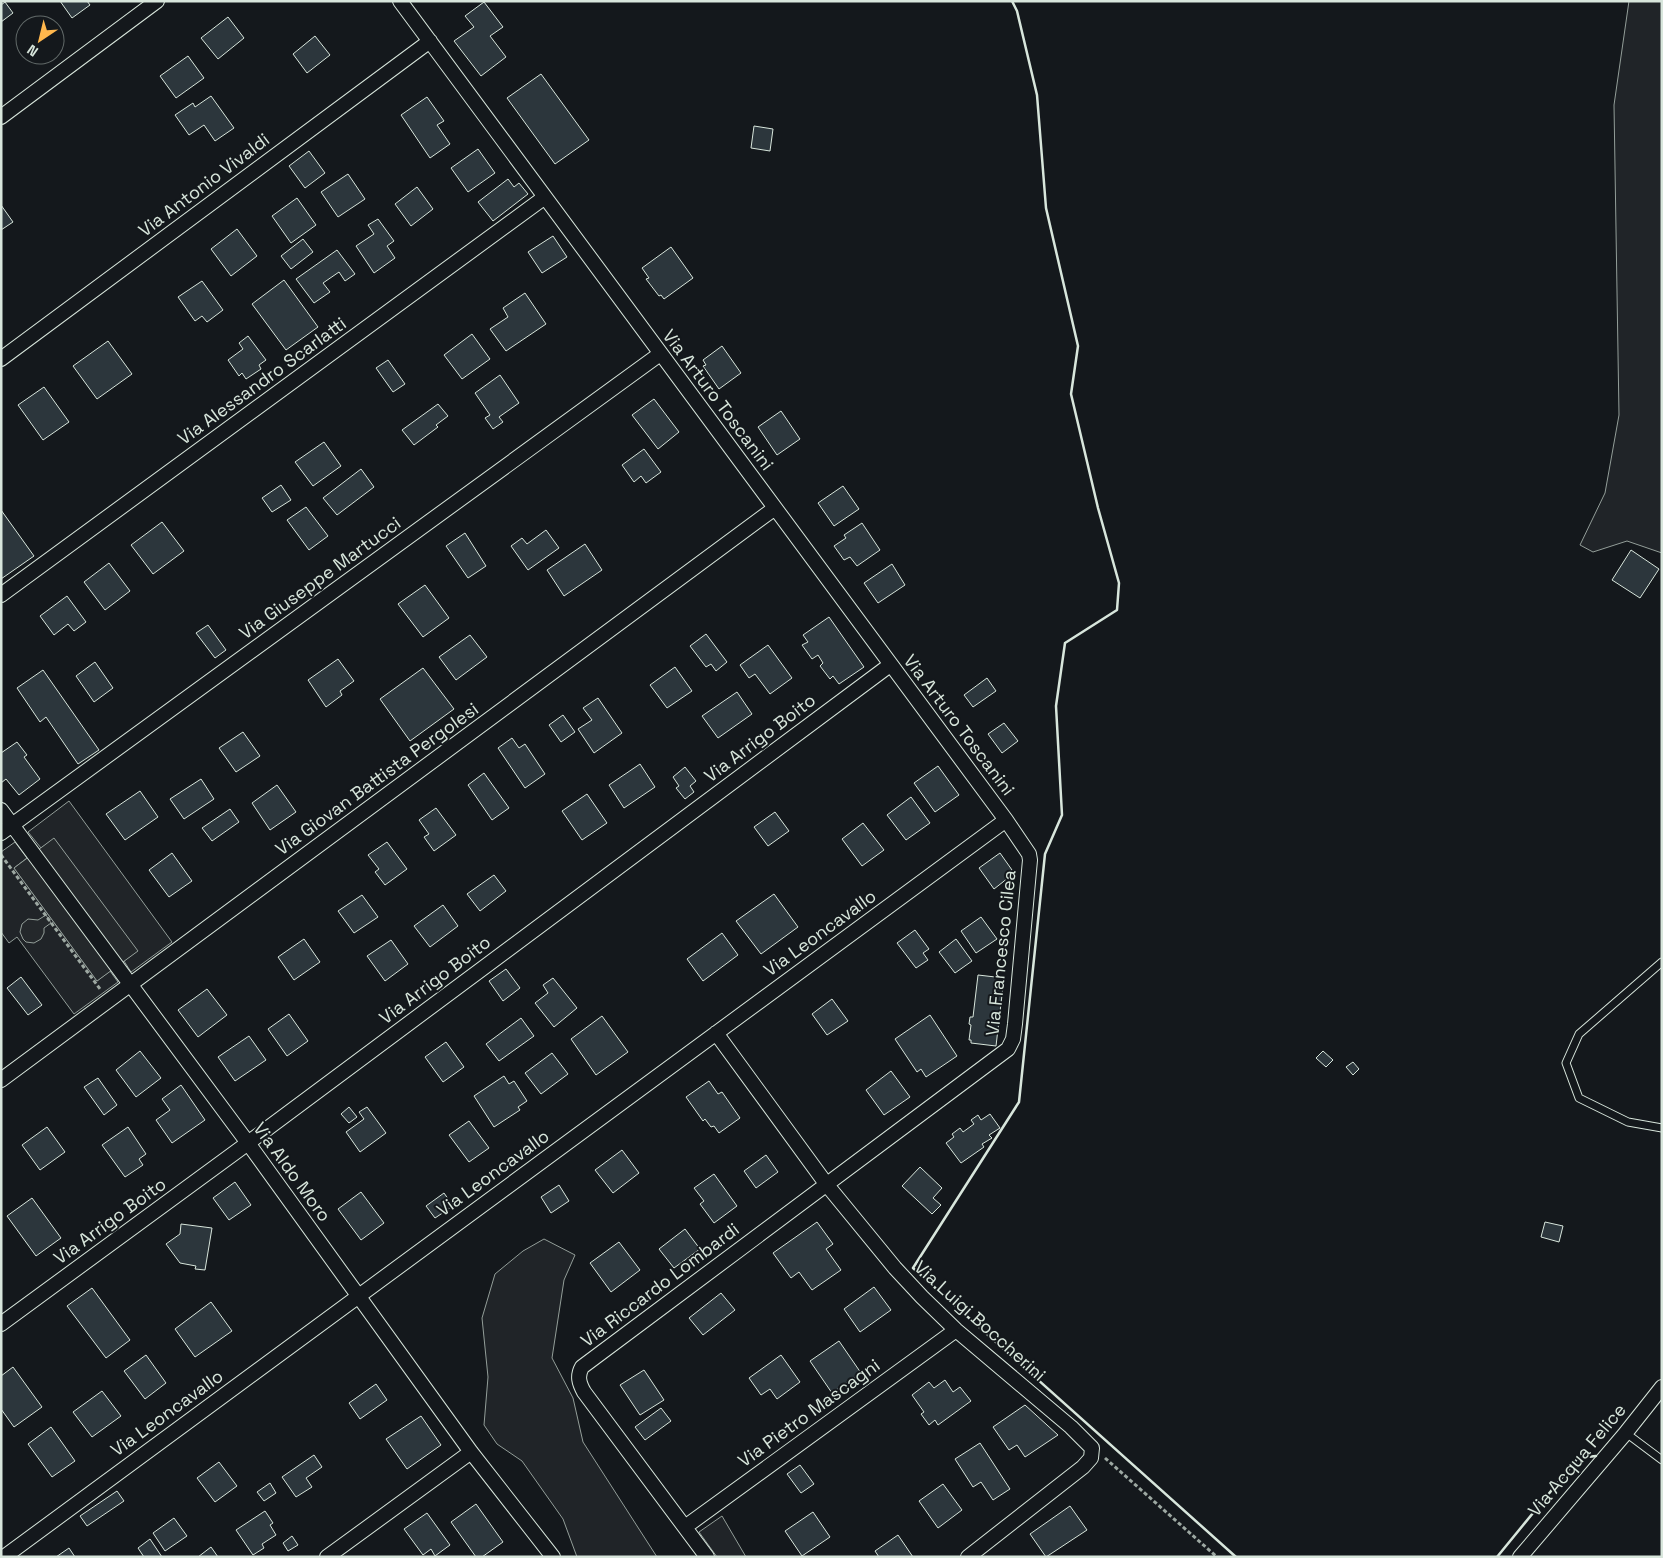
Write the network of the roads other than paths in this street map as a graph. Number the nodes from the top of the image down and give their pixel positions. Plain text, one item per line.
1 (157, 1) edge
2 (400, 1) edge
3 (430, 41) junction
4 (1, 117) edge
5 (545, 197) junction
6 (660, 354) junction
7 (1, 359) edge
8 (775, 508) junction
9 (1, 595) edge
10 (890, 665) junction
11 (1, 810) edge
12 (1006, 820) junction
13 (7, 829) edge
14 (1662, 962) edge
15 (130, 984) junction
16 (716, 1033) junction
17 (1, 1080) edge
18 (1662, 1128) edge
19 (248, 1143) junction
20 (827, 1185) junction
21 (358, 1296) junction
22 (1, 1324) edge
23 (956, 1330) junction
24 (1662, 1387) edge
25 (1625, 1434) junction
26 (471, 1452) junction
27 (1662, 1460) edge
28 (685, 1527) junction
29 (4, 1557) edge
30 (327, 1557) edge
31 (553, 1557) edge
32 (707, 1557) edge
33 (968, 1557) edge
34 (1520, 1557) edge

1 - 4 street
2 - 3 street, Via Arturo Toscanini
3 - 5 street, Via Arturo Toscanini
3 - 7 street, Via Antonio Vivaldi
5 - 6 street, Via Arturo Toscanini
5 - 9 street, Via Alessandro Scarlatti
6 - 8 street, Via Arturo Toscanini
6 - 13 street, Via Giuseppe Martucci
8 - 10 street, Via Arturo Toscanini
8 - 15 street, Via Giovan Battista Pergolesi
10 - 12 street, Via Arturo Toscanini
10 - 19 street, Via Arrigo Boito
11 - 13 street, Via Aldo Moro
12 - 16 street, Via Leoncavallo
12 - 20 street, Via Francesco Cilea
13 - 15 street, Via Aldo Moro
14 - 18 lane
15 - 17 street, Via Giovan Battista Pergolesi
15 - 19 street, Via Aldo Moro
16 - 20 street, Via Luigi Boccherini
16 - 21 street, Via Leoncavallo
19 - 21 street, Via Aldo Moro
19 - 22 street, Via Arrigo Boito
20 - 23 street, Via Luigi Boccherini
20 - 28 street, Via Riccardo Lombardi
21 - 26 street, Via Aldo Moro
21 - 29 street, Via Leoncavallo
23 - 28 street, Via Pietro Mascagni
23 - 33 street, Via Luigi Boccherini
24 - 25 street, Via Acqua Felice
25 - 27 lane
25 - 34 street, Via Acqua Felice
26 - 30 street
26 - 31 street, Via Aldo Moro
28 - 32 street, Via Riccardo Lombardi

